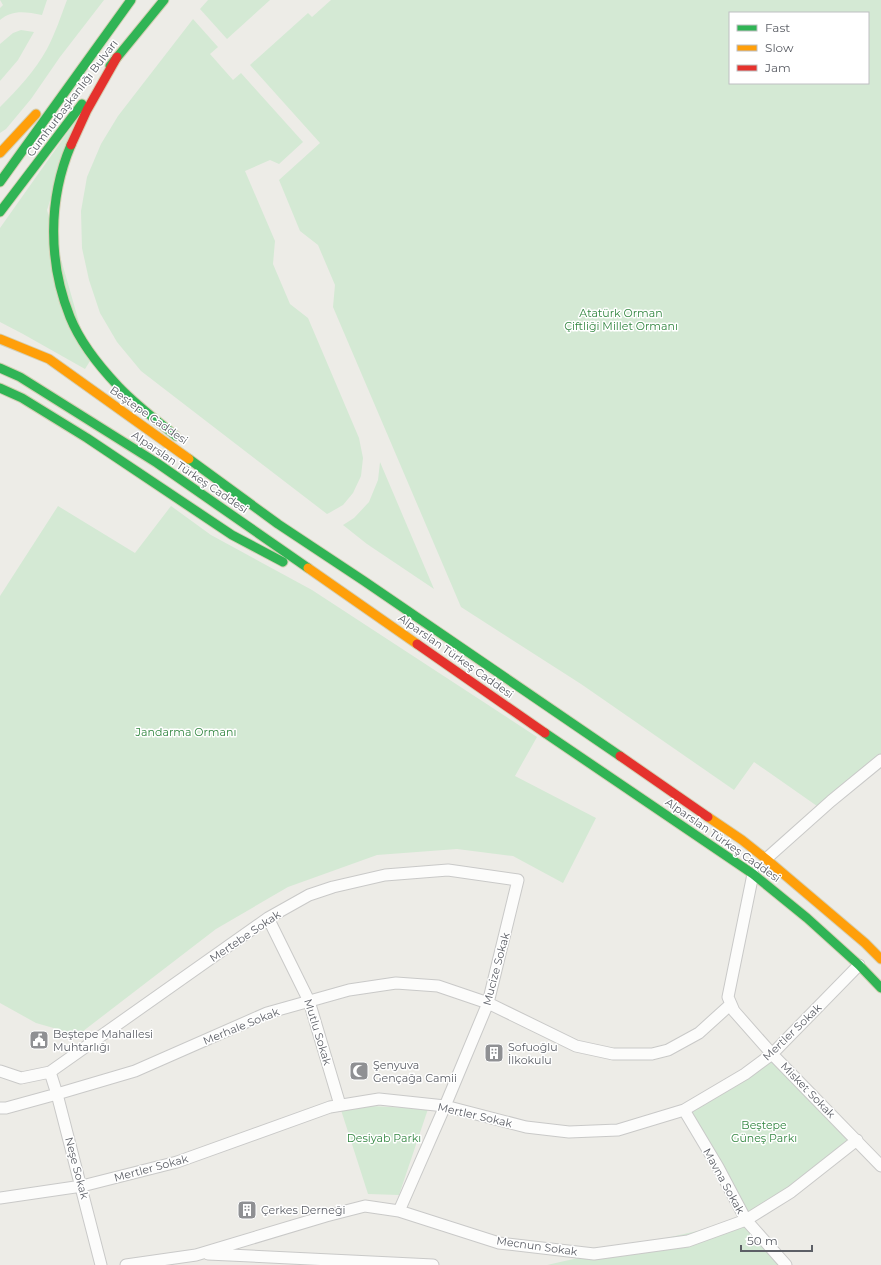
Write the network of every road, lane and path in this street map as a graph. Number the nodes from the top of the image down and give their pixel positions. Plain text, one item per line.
1 (164, 0) edge
2 (129, 2) edge
3 (117, 57) junction
4 (68, 72) dead end
5 (40, 109) dead end
6 (0, 153) edge
7 (0, 182) edge
8 (0, 212) edge
9 (0, 339) edge
10 (0, 368) edge
11 (0, 388) edge
12 (181, 440) dead end
13 (193, 451) dead end
14 (278, 524) junction
15 (347, 595) junction
16 (881, 760) edge
17 (766, 859) junction
18 (753, 874) junction
19 (518, 880) joint
20 (268, 918) junction
21 (881, 959) edge
22 (859, 965) junction
23 (881, 988) edge
24 (309, 1001) junction
25 (488, 1003) junction
26 (731, 1004) junction
27 (772, 1054) junction
28 (0, 1071) edge
29 (50, 1072) junction
30 (57, 1094) junction
31 (340, 1105) junction
32 (445, 1106) junction
33 (0, 1108) edge
34 (684, 1110) junction
35 (857, 1140) junction
36 (881, 1166) edge
37 (82, 1186) junction
38 (0, 1198) edge
39 (399, 1211) junction
40 (746, 1220) junction
41 (199, 1254) junction
42 (101, 1265) edge
43 (126, 1265) edge
44 (433, 1265) edge
45 (786, 1265) edge

1 - 3 main road, Cumhurbaşkanlığı Bulvarı
2 - 4 main road
2 - 7 main road, Cumhurbaşkanlığı Bulvarı
3 - 8 main road, Cumhurbaşkanlığı Bulvarı
3 - 12 main road
5 - 6 main road
9 - 14 main road, Beştepe Caddesi
10 - 15 main road, Alparslan Türkeş Caddesi
11 - 15 main road
13 - 14 main road
14 - 17 main road, Alparslan Türkeş Caddesi
15 - 18 main road, Alparslan Türkeş Caddesi
16 - 17 street
17 - 21 main road, Alparslan Türkeş Caddesi
18 - 22 main road, Alparslan Türkeş Caddesi
18 - 26 street
19 - 20 street, Mertebe Sokak
19 - 25 street, Mucize Sokak
20 - 24 street, Mutlu Sokak
20 - 29 street, Mertebe Sokak
22 - 23 main road, Alparslan Türkeş Caddesi
22 - 27 street, Mertler Sokak
24 - 25 street, Merhale Sokak
24 - 30 street, Merhale Sokak
24 - 31 street, Mutlu Sokak
25 - 26 street, Merhale Sokak
25 - 32 street, Mucize Sokak
26 - 27 street, Misket Sokak
27 - 34 street, Mertler Sokak
27 - 35 street, Misket Sokak
28 - 29 street, Mertebe Sokak
29 - 30 street, Neşe Sokak
30 - 33 street, Merhale Sokak
30 - 37 street, Neşe Sokak
31 - 32 street, Mertler Sokak
31 - 37 street, Mertler Sokak
32 - 34 street, Mertler Sokak
32 - 39 street, Mucize Sokak
34 - 40 street, Mavna Sokak
35 - 36 street, Misket Sokak
35 - 40 street, Mecnun Sokak
37 - 38 street, Mertler Sokak
37 - 42 street, Neşe Sokak
39 - 40 street, Mecnun Sokak
39 - 41 street, Mecnun Sokak
40 - 45 street, Mavna Sokak
41 - 43 street, Mecnun Sokak
41 - 44 street

